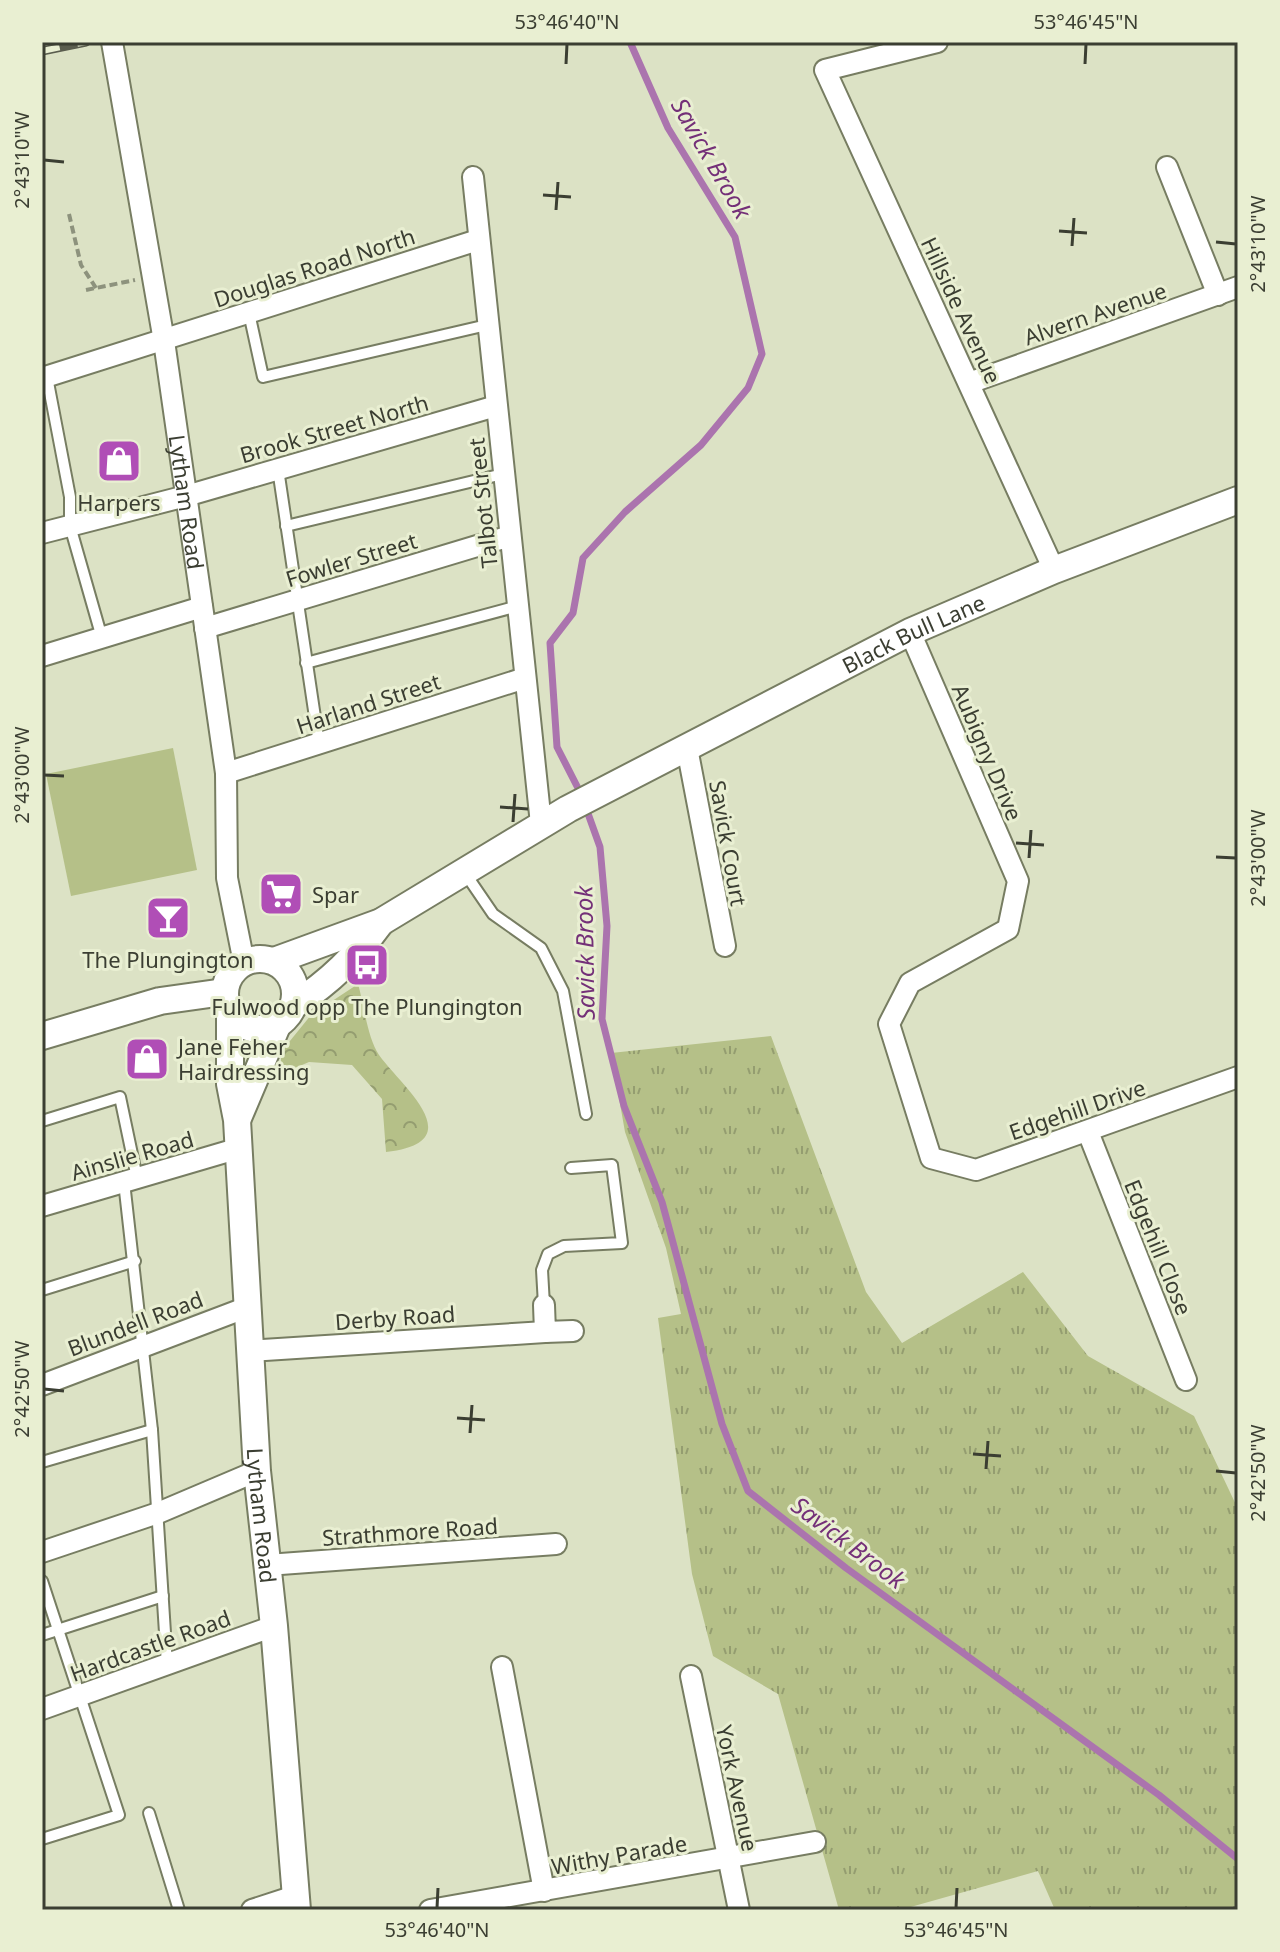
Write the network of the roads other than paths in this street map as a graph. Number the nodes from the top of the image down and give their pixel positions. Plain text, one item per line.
1 (112, 42) edge
2 (937, 42) edge
3 (1167, 167) dead end
4 (473, 177) dead end
5 (478, 240) junction
6 (1238, 287) edge
7 (1218, 295) junction
8 (249, 313) junction
9 (487, 325) junction
10 (164, 341) junction
11 (44, 378) edge
12 (969, 383) junction
13 (496, 406) junction
14 (278, 469) junction
15 (503, 474) junction
16 (186, 496) junction
17 (1238, 500) edge
18 (70, 526) junction
19 (286, 526) junction
20 (42, 533) edge
21 (510, 536) junction
22 (1054, 570) junction
23 (297, 600) junction
24 (518, 606) junction
25 (204, 618) junction
26 (910, 632) junction
27 (102, 638) junction
28 (42, 656) edge
29 (306, 663) junction
30 (525, 678) junction
31 (319, 744) junction
32 (687, 748) junction
33 (226, 773) junction
34 (541, 824) junction
35 (464, 871) junction
36 (381, 922) junction
37 (725, 946) dead end
38 (261, 960) junction
39 (227, 1002) junction
40 (294, 1005) junction
41 (277, 1026) junction
42 (42, 1036) edge
43 (1238, 1077) edge
44 (586, 1114) dead end
45 (237, 1120) junction
46 (42, 1121) edge
47 (1088, 1132) junction
48 (236, 1149) junction
49 (931, 1158) joint
50 (571, 1168) dead end
51 (131, 1180) junction
52 (42, 1206) edge
53 (135, 1261) junction
54 (42, 1290) edge
55 (544, 1305) joint
56 (245, 1308) junction
57 (573, 1331) dead end
58 (545, 1332) junction
59 (143, 1344) junction
60 (248, 1351) junction
61 (1186, 1380) dead end
62 (42, 1385) edge
63 (152, 1430) junction
64 (42, 1462) edge
65 (257, 1471) junction
66 (158, 1513) junction
67 (556, 1544) dead end
68 (42, 1552) edge
69 (267, 1565) junction
70 (42, 1581) edge
71 (163, 1596) junction
72 (274, 1626) junction
73 (58, 1630) junction
74 (42, 1635) edge
75 (167, 1664) junction
76 (502, 1667) dead end
77 (691, 1676) dead end
78 (79, 1696) junction
79 (42, 1709) edge
80 (149, 1813) dead end
81 (42, 1839) edge
82 (815, 1842) dead end
83 (728, 1859) junction
84 (544, 1891) junction
85 (296, 1903) edge
86 (179, 1910) edge
87 (252, 1910) edge
88 (430, 1910) edge
89 (739, 1910) edge

1 - 10 street, Lytham Road
2 - 12 street, Hillside Avenue
3 - 7 street
4 - 5 street, Talbot Street
5 - 8 street, Douglas Road North
5 - 9 street, Talbot Street
6 - 7 street, Alvern Avenue
7 - 12 street, Alvern Avenue
8 - 9 lane
8 - 10 street, Douglas Road North
9 - 13 street, Talbot Street
10 - 11 street, Douglas Road North
10 - 16 street, Lytham Road
11 - 18 lane
12 - 22 street, Hillside Avenue
13 - 14 street, Brook Street North
13 - 15 street, Talbot Street
14 - 16 street, Brook Street North
14 - 19 lane
15 - 19 lane
15 - 21 street, Talbot Street
16 - 18 street, Brook Street North
16 - 25 street, Lytham Road
17 - 22 street, Black Bull Lane
18 - 20 street, Brook Street North
18 - 27 lane
19 - 23 lane
21 - 23 street, Fowler Street
21 - 24 street, Talbot Street
22 - 26 street, Black Bull Lane
23 - 25 street, Fowler Street
23 - 29 lane
24 - 29 lane
24 - 30 street, Talbot Street
25 - 27 street, Fowler Street
25 - 33 street, Lytham Road
26 - 32 street, Black Bull Lane
26 - 49 street, Aubigny Drive
27 - 28 street, Fowler Street
29 - 31 lane
30 - 31 street, Harland Street
30 - 34 street, Talbot Street
31 - 33 street, Harland Street
32 - 34 street, Black Bull Lane
32 - 37 street, Savick Court
33 - 38 street, Lytham Road
34 - 35 street
35 - 36 street
35 - 44 lane
36 - 38 street
36 - 40 street
38 - 39 street
38 - 40 street
39 - 41 street
39 - 42 street
39 - 45 street, Lytham Road
40 - 41 street
41 - 45 street, Lytham Road
43 - 47 street, Edgehill Drive
45 - 48 street, Lytham Road
46 - 51 lane
47 - 49 street, Edgehill Drive
47 - 61 street, Edgehill Close
48 - 51 street, Ainslie Road
48 - 56 street, Lytham Road
50 - 55 lane
51 - 52 street, Ainslie Road
51 - 53 lane
53 - 54 lane
53 - 59 lane
55 - 58 street
56 - 59 street, Blundell Road
56 - 60 street, Lytham Road
57 - 58 street, Derby Road
58 - 60 street, Derby Road
59 - 62 street, Blundell Road
59 - 63 lane
60 - 65 street, Lytham Road
63 - 64 lane
63 - 66 lane
65 - 66 street
65 - 69 street, Lytham Road
66 - 68 street
66 - 71 lane
67 - 69 street, Strathmore Road
69 - 72 street, Lytham Road
70 - 73 lane
71 - 73 lane
71 - 75 lane
72 - 75 street, Hardcastle Road
72 - 85 street, Lytham Road
73 - 74 lane
73 - 78 lane
75 - 78 street, Hardcastle Road
76 - 84 street
77 - 83 street, York Avenue
78 - 79 street, Hardcastle Road
78 - 81 lane
80 - 86 lane
82 - 83 street, Withy Parade
83 - 84 street, Withy Parade
83 - 89 street, York Avenue
84 - 88 street, Withy Parade
85 - 87 street

